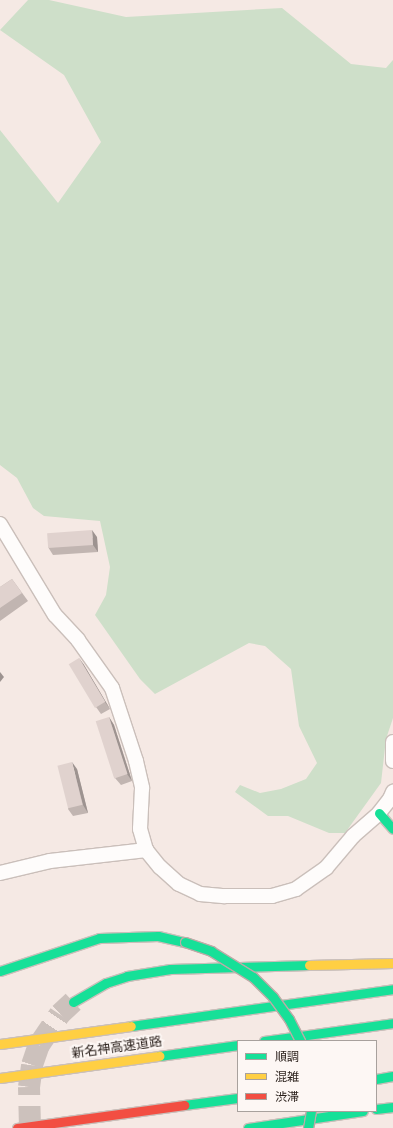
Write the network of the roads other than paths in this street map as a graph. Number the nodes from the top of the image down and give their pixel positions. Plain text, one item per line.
1 (0, 524) edge
2 (393, 742) edge
3 (393, 761) edge
4 (393, 792) edge
5 (378, 813) junction
6 (393, 829) edge
7 (146, 850) junction
8 (0, 873) edge
9 (393, 963) edge
10 (0, 971) edge
11 (393, 988) edge
12 (73, 1002) tunnel mouth
13 (393, 1023) edge
14 (271, 1040) edge
15 (300, 1040) edge
16 (0, 1044) edge
17 (237, 1045) edge
18 (393, 1076) edge
19 (0, 1078) edge
20 (377, 1079) edge
21 (237, 1098) edge
22 (393, 1107) edge
23 (377, 1109) edge
24 (311, 1112) edge
25 (356, 1112) edge
26 (17, 1128) edge
27 (248, 1128) edge
28 (308, 1128) edge

1 - 7 street
2 - 3 street
4 - 5 street
5 - 6 main road
5 - 7 street
7 - 8 street
9 - 12 main road
10 - 15 main road, bridge
11 - 16 main road
13 - 14 main road
17 - 19 main road, 新名神高速道路
18 - 20 main road
21 - 26 main road
22 - 23 main road
24 - 28 main road, bridge
25 - 27 main road

